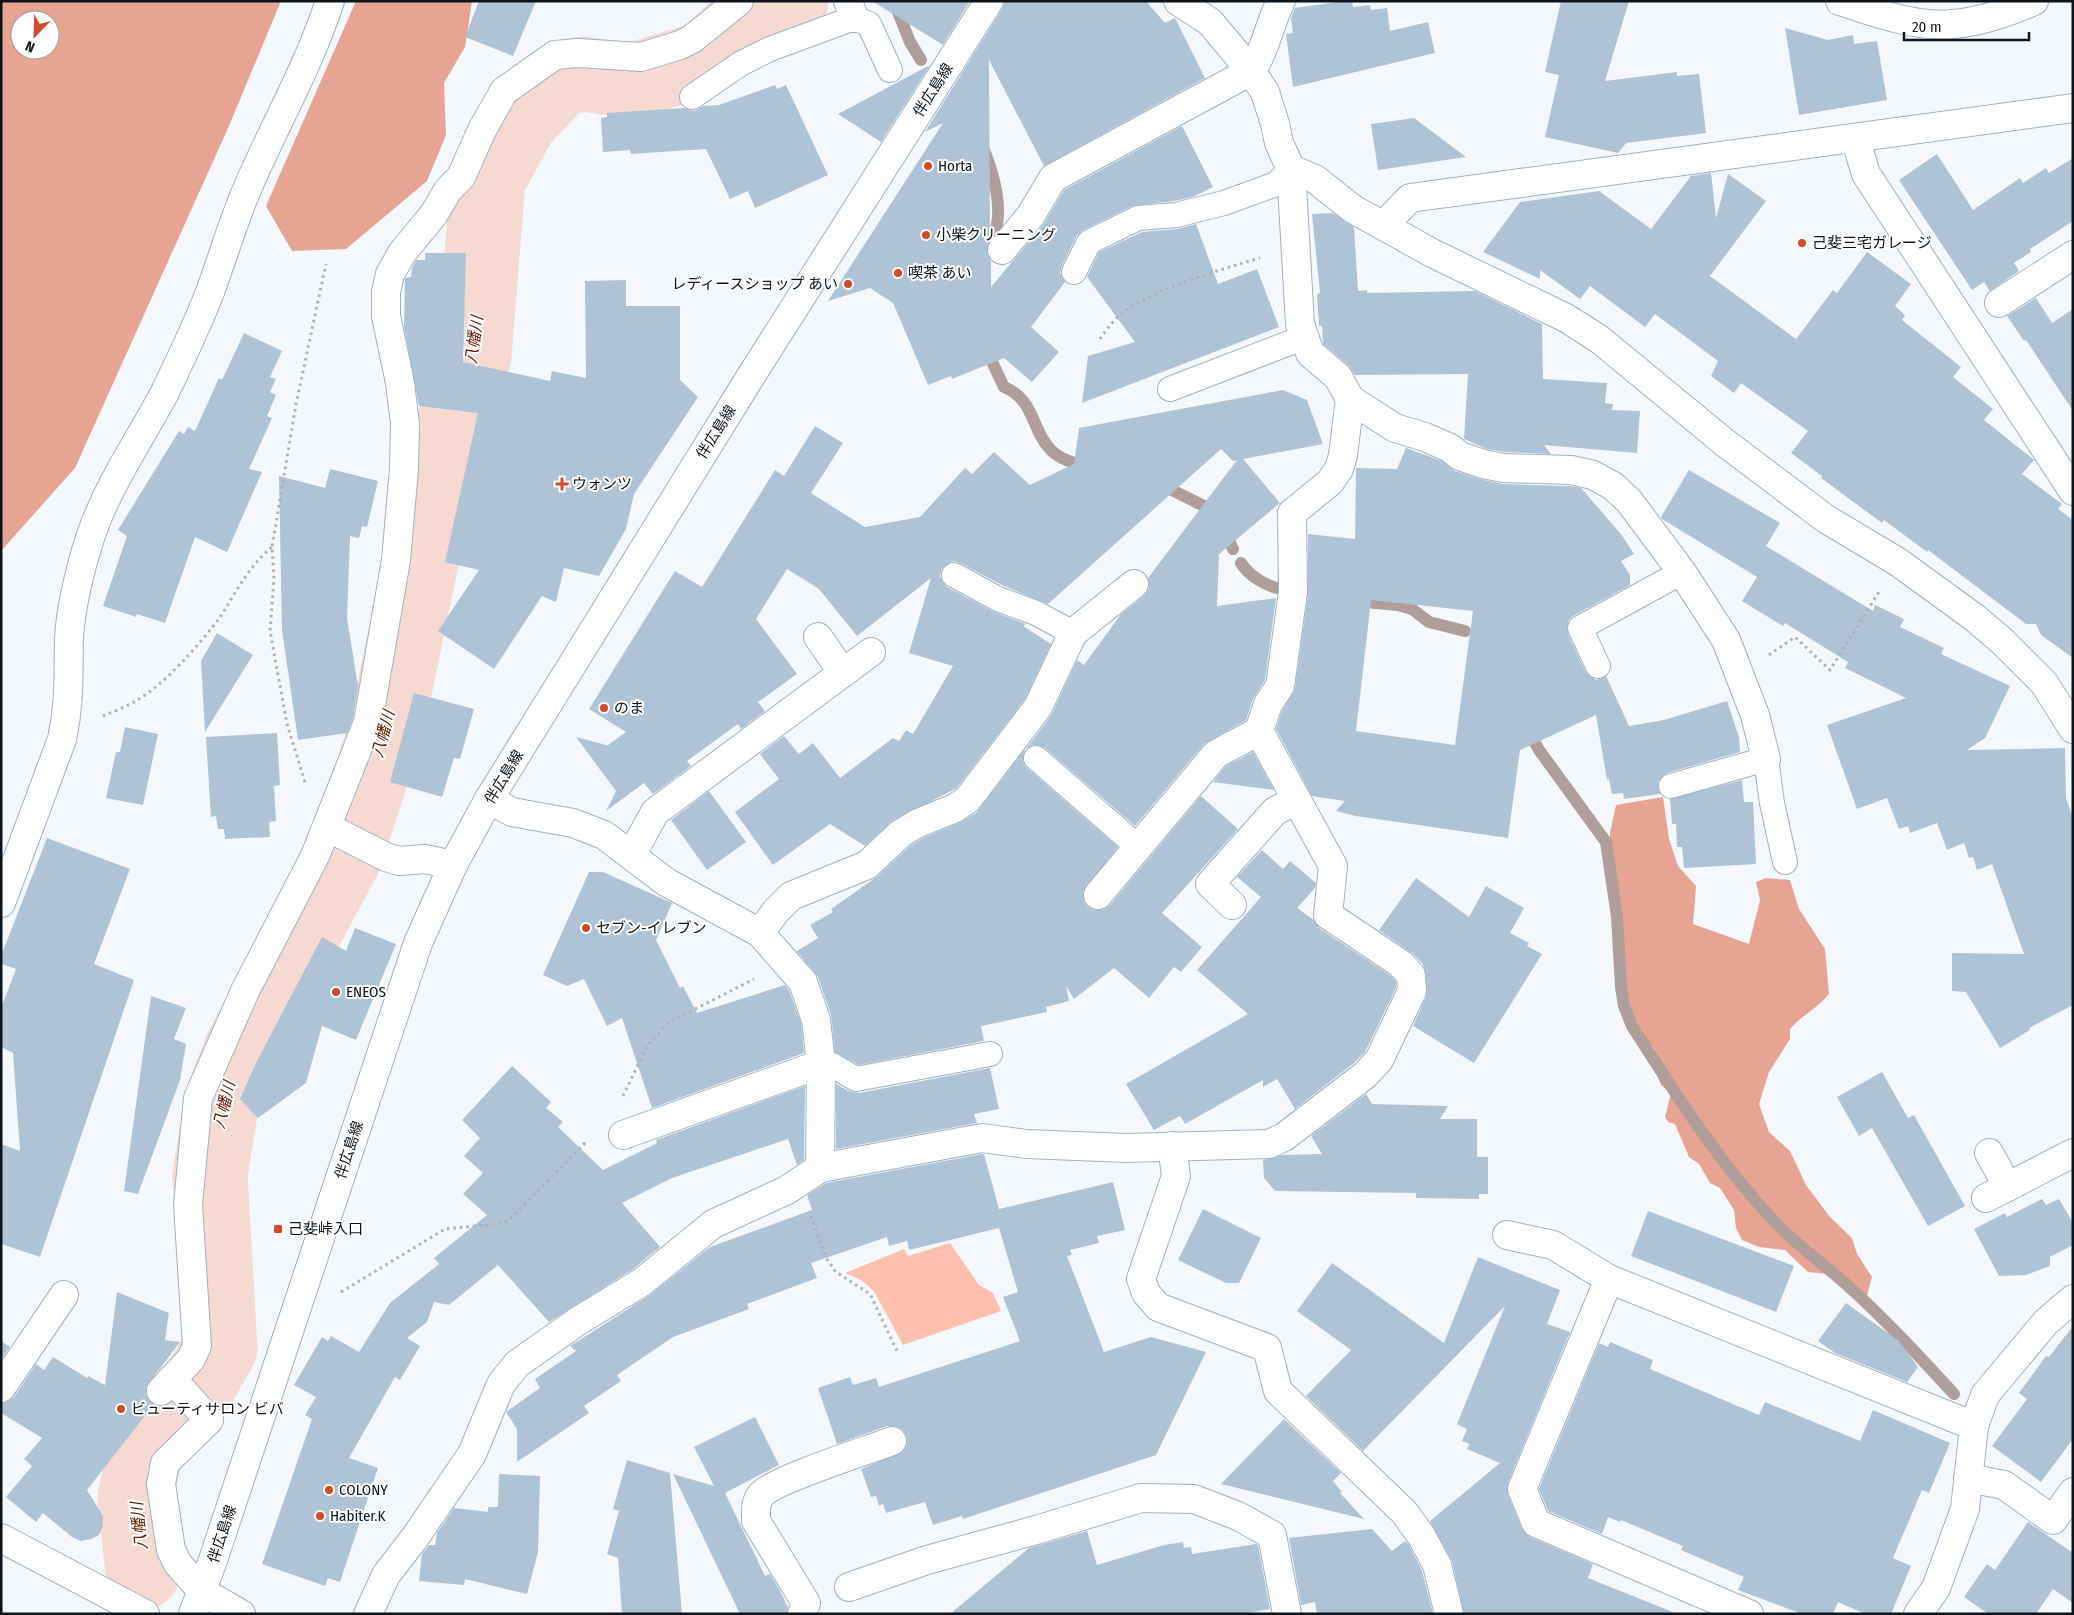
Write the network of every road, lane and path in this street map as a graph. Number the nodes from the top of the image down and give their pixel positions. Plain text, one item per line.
1 (330, 1) edge
2 (739, 1) edge
3 (989, 1) edge
4 (1178, 1) edge
5 (1281, 1) edge
6 (1840, 1) edge
7 (2034, 1) edge
8 (851, 9) edge
9 (1915, 12) edge
10 (890, 70) dead end
11 (1251, 70) junction
12 (692, 97) dead end
13 (2073, 108) edge
14 (1855, 138) junction
15 (1291, 169) junction
16 (1384, 225) junction
17 (1296, 248) junction
18 (1002, 250) dead end
19 (2073, 255) edge
20 (326, 264) dead end
21 (1074, 272) dead end
22 (1999, 303) dead end
23 (1305, 337) junction
24 (1100, 339) dead end
25 (1170, 389) dead end
26 (1350, 400) junction
27 (2073, 490) edge
28 (272, 547) junction
29 (1898, 562) junction
30 (1682, 572) junction
31 (954, 575) dead end
32 (1134, 584) dead end
33 (1073, 633) junction
34 (818, 637) dead end
35 (871, 652) dead end
36 (1598, 666) dead end
37 (843, 672) junction
38 (1740, 674) junction
39 (2073, 730) edge
40 (1259, 731) junction
41 (62, 739) junction
42 (1036, 758) dead end
43 (1766, 759) junction
44 (1671, 786) dead end
45 (490, 799) junction
46 (1297, 800) junction
47 (331, 830) junction
48 (1138, 847) junction
49 (632, 854) junction
50 (1785, 862) dead end
51 (453, 865) junction
52 (1098, 895) dead end
53 (1, 903) edge
54 (1232, 905) dead end
55 (760, 933) junction
56 (786, 962) junction
57 (990, 1054) dead end
58 (820, 1064) junction
59 (620, 1101) dead end
60 (623, 1135) dead end
61 (590, 1139) dead end
62 (1172, 1146) junction
63 (1988, 1153) dead end
64 (2073, 1153) edge
65 (809, 1176) junction
66 (1507, 1235) dead end
67 (1609, 1279) junction
68 (64, 1295) dead end
69 (2073, 1299) edge
70 (295, 1311) junction
71 (897, 1351) dead end
72 (1, 1388) edge
73 (1974, 1426) junction
74 (892, 1441) dead end
75 (1968, 1478) junction
76 (2073, 1492) edge
77 (1, 1538) edge
78 (849, 1587) dead end
79 (198, 1603) edge
80 (145, 1614) edge
81 (241, 1614) edge
82 (368, 1614) edge
83 (802, 1614) edge
84 (1287, 1614) edge
85 (1449, 1614) edge
86 (1749, 1614) edge
87 (1918, 1614) edge

1 - 41 street
2 - 47 street
3 - 45 street, 伴広島線
4 - 11 street
5 - 11 street
6 - 9 street
7 - 9 street
8 - 10 lane
8 - 12 lane
11 - 15 street
11 - 18 street
13 - 14 street
14 - 16 street
14 - 27 street
15 - 16 street
15 - 17 street
15 - 21 lane
16 - 29 street
17 - 23 street
17 - 24 path
19 - 22 street
20 - 28 path
23 - 25 lane
23 - 26 street
26 - 30 street
26 - 40 street
28 - 41 path
28 - 47 path
29 - 38 path
29 - 39 street
30 - 36 lane
30 - 38 street
31 - 33 lane
32 - 33 street
33 - 55 street
34 - 37 street
35 - 37 street
37 - 49 street
38 - 43 street
40 - 46 street
40 - 48 street
41 - 53 street
42 - 48 lane
43 - 44 lane
43 - 50 lane
45 - 49 street
45 - 51 street, 伴広島線
46 - 54 street
46 - 62 street
47 - 51 street
47 - 79 street
48 - 52 street
49 - 55 street
51 - 70 street, 伴広島線
55 - 56 street
56 - 58 street
56 - 59 path
57 - 58 lane
58 - 60 street
58 - 65 street
61 - 70 path
62 - 65 street
62 - 85 street
63 - 64 street
65 - 71 path
65 - 82 street
66 - 67 street
67 - 73 street
67 - 86 street
68 - 72 street
69 - 73 street
70 - 79 street, 伴広島線
73 - 75 street
74 - 83 street
75 - 76 street
75 - 87 street
77 - 80 street
78 - 84 street
79 - 81 street

